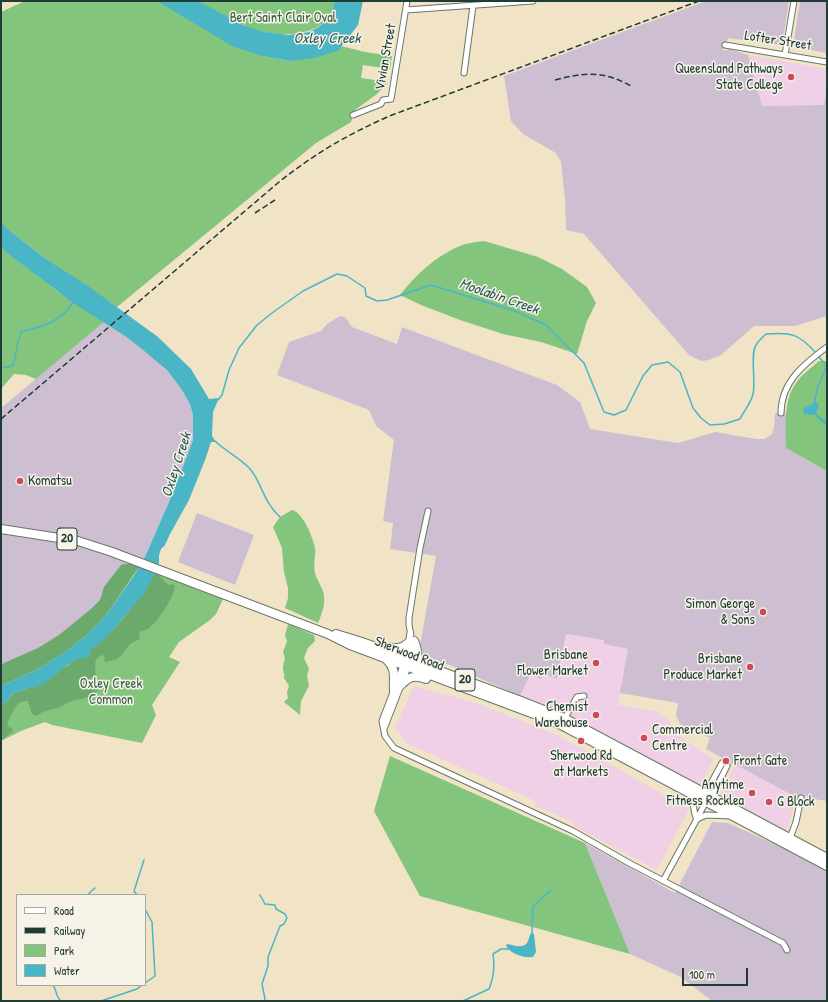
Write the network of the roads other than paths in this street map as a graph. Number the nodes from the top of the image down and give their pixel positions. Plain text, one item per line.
1 (407, 1) edge
2 (533, 1) edge
3 (794, 1) edge
4 (473, 6) junction
5 (406, 10) junction
6 (725, 45) dead end
7 (785, 55) junction
8 (827, 62) edge
9 (464, 73) dead end
10 (353, 115) dead end
11 (827, 346) edge
12 (781, 413) dead end
13 (428, 511) dead end
14 (1, 529) edge
15 (328, 634) junction
16 (411, 642) junction
17 (377, 647) junction
18 (387, 660) junction
19 (406, 663) junction
20 (420, 663) junction
21 (448, 682) junction
22 (401, 685) junction
23 (394, 690) junction
24 (584, 696) dead end
25 (562, 722) junction
26 (384, 729) junction
27 (722, 763) tunnel mouth
28 (727, 766) tunnel mouth
29 (691, 793) junction
30 (707, 798) junction
31 (801, 798) dead end
32 (734, 816) junction
33 (697, 819) junction
34 (790, 842) junction
35 (827, 858) edge
36 (827, 866) edge
37 (663, 881) junction
38 (787, 950) dead end

1 - 5 street, Vivian Street
2 - 4 street
3 - 7 street
4 - 5 street
4 - 9 street
5 - 10 street, Vivian Street
6 - 7 street, Lofter Street
7 - 8 street, Lofter Street
11 - 12 street
13 - 16 street
14 - 15 main road, Sherwood Road / 20
15 - 17 main road, Sherwood Road / 20
15 - 18 main road, Sherwood Road / 20
16 - 17 main road
16 - 19 street
16 - 20 main road
17 - 19 main road, Sherwood Road / 20
18 - 19 main road, Sherwood Road / 20
18 - 23 main road
19 - 20 main road, Sherwood Road / 20
19 - 21 main road, Sherwood Road / 20
19 - 22 street
19 - 23 street
20 - 25 main road, Sherwood Road / 20
21 - 22 main road
21 - 25 main road, Sherwood Road / 20
22 - 26 street
23 - 26 street
24 - 25 street
25 - 29 main road, Sherwood Road / 20
25 - 30 main road, Sherwood Road / 20
26 - 37 street
27 - 30 street
28 - 30 street
29 - 30 main road, Sherwood Road / 20
29 - 33 street
30 - 32 main road, Sherwood Road / 20
30 - 33 street
30 - 34 main road, Sherwood Road / 20
31 - 34 street
32 - 33 street
32 - 34 main road, Sherwood Road / 20
33 - 37 street
34 - 35 main road, Sherwood Road / 20
34 - 36 main road, Sherwood Road / 20
37 - 38 street

